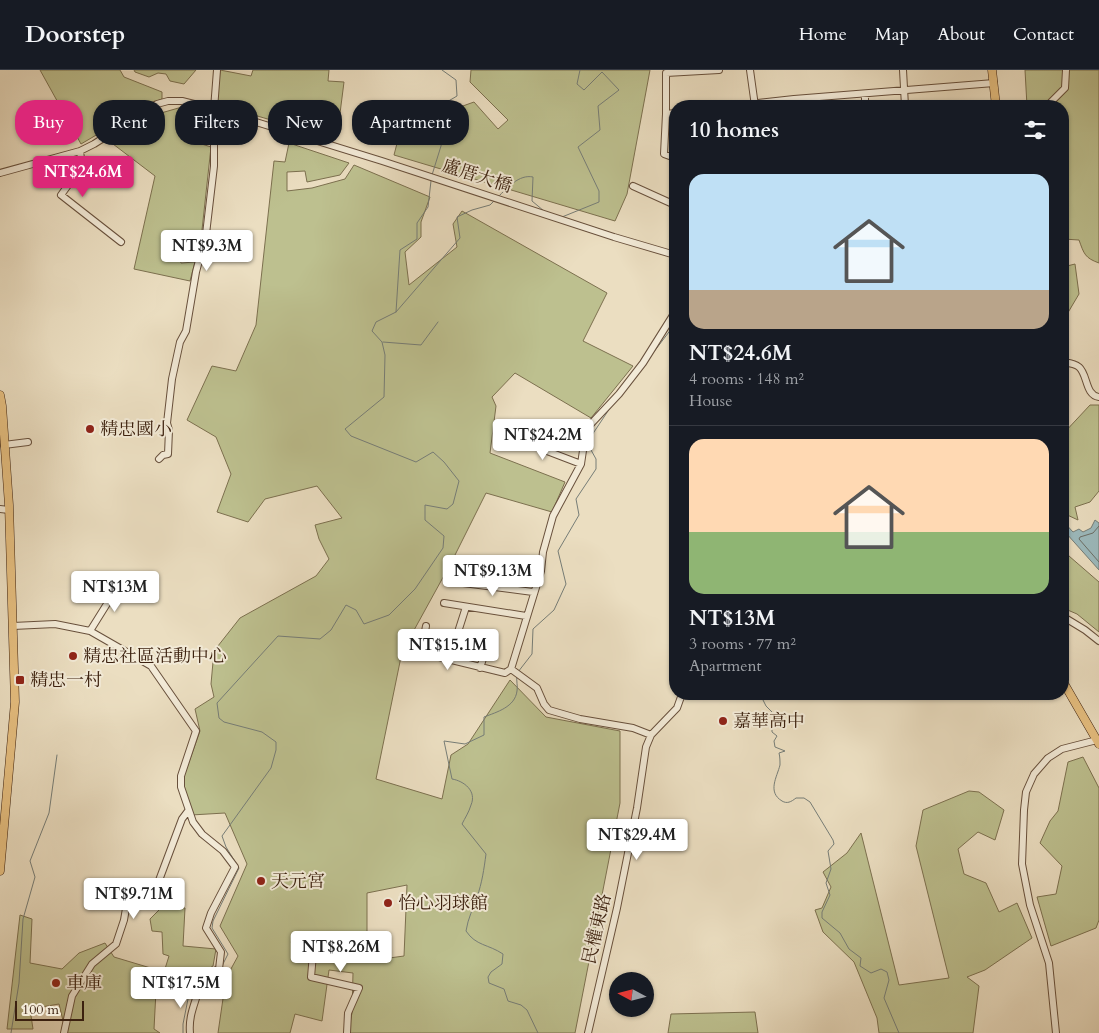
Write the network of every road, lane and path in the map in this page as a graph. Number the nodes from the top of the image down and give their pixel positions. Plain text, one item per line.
1 (217, 70) edge
2 (719, 70) edge
3 (750, 70) edge
4 (903, 70) edge
5 (992, 70) edge
6 (1066, 70) edge
7 (994, 83) junction
8 (904, 91) junction
9 (865, 94) junction
10 (215, 100) edge
11 (753, 100) edge
12 (787, 100) edge
13 (865, 100) edge
14 (905, 100) edge
15 (995, 100) edge
16 (1053, 100) edge
17 (175, 101) edge
18 (666, 114) junction
19 (669, 114) edge
20 (258, 122) edge
21 (214, 145) edge
22 (80, 151) junction
23 (669, 156) edge
24 (0, 173) edge
25 (633, 186) dead end
26 (669, 202) edge
27 (121, 242) dead end
28 (669, 253) edge
29 (669, 322) edge
30 (1069, 363) edge
31 (0, 395) edge
32 (1099, 397) edge
33 (512, 438) dead end
34 (3, 442) edge
35 (28, 442) dead end
36 (159, 459) dead end
37 (581, 464) junction
38 (0, 509) edge
39 (9, 510) junction
40 (454, 582) dead end
41 (120, 583) dead end
42 (534, 592) junction
43 (444, 603) dead end
44 (466, 606) junction
45 (526, 616) junction
46 (1069, 620) edge
47 (12, 626) junction
48 (426, 626) dead end
49 (90, 631) junction
50 (491, 634) dead end
51 (1099, 641) edge
52 (449, 660) junction
53 (480, 668) junction
54 (510, 669) junction
55 (1069, 692) edge
56 (680, 700) edge
57 (651, 735) junction
58 (1098, 742) edge
59 (188, 810) junction
60 (0, 872) edge
61 (295, 942) dead end
62 (64, 1033) edge
63 (190, 1033) edge
64 (347, 1033) edge
65 (588, 1033) edge
66 (1056, 1033) edge

1 - 10 street
2 - 18 street
3 - 11 street
4 - 8 street
5 - 7 main road
6 - 16 street
7 - 8 street
7 - 15 main road
8 - 9 street
8 - 14 street
9 - 12 street
9 - 13 street
17 - 22 street, 盧厝大橋
18 - 19 street
18 - 23 street
20 - 28 street, 盧厝大橋
21 - 36 street
22 - 24 street, 盧厝大橋
22 - 27 street
25 - 26 street
29 - 37 street
30 - 32 street
31 - 34 main road
33 - 37 street
34 - 35 street
34 - 39 main road
37 - 42 street
38 - 39 street
39 - 47 main road
40 - 42 street
41 - 49 street
42 - 45 street
43 - 44 street
44 - 45 street
44 - 52 street
45 - 54 street
46 - 51 street
47 - 49 street
47 - 60 main road
48 - 52 street
49 - 59 street
50 - 53 street
52 - 53 street
53 - 54 street
54 - 57 street
55 - 58 main road
56 - 57 street, 民權東路
57 - 65 street, 民權東路
58 - 66 street
59 - 62 street
59 - 63 street
61 - 64 street

